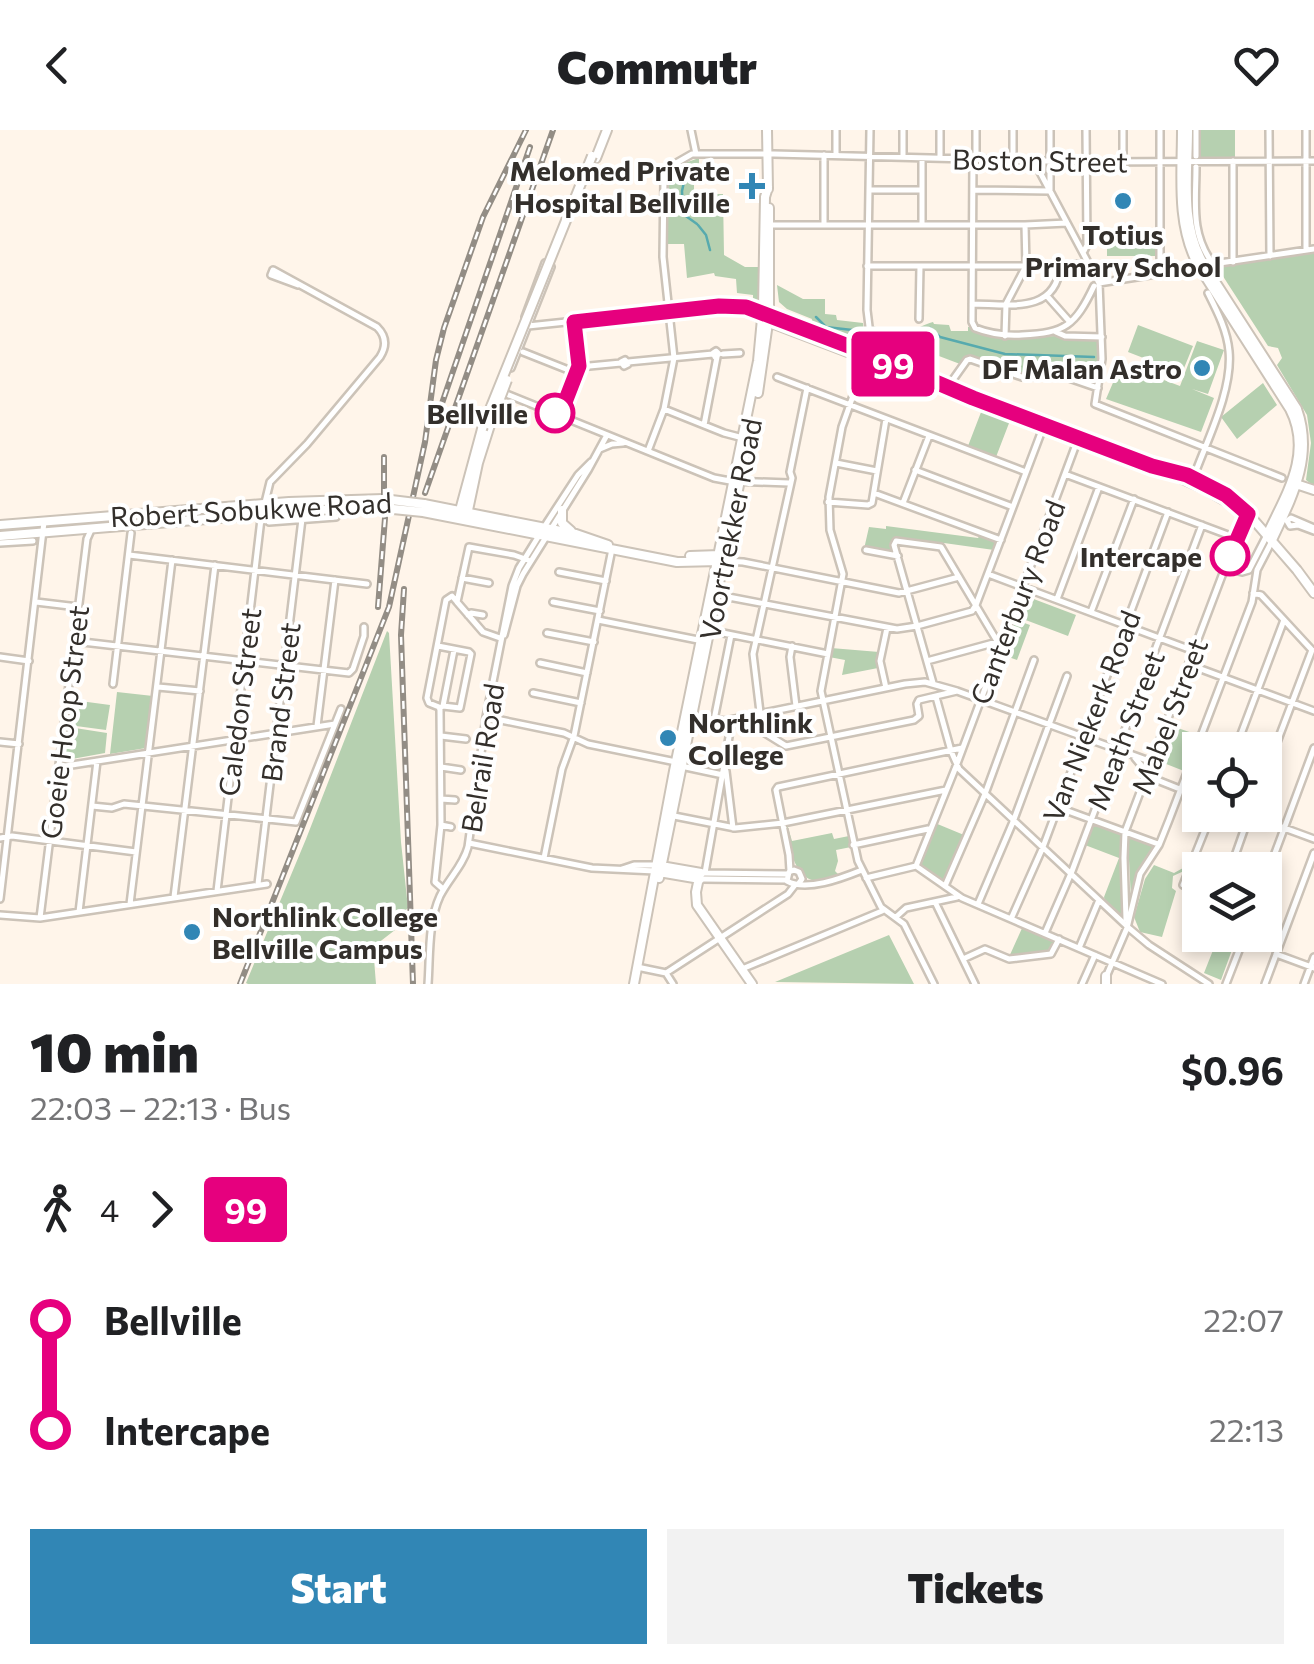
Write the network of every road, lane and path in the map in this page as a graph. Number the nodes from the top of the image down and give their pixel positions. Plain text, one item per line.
1 (605, 130) edge
2 (691, 130) edge
3 (766, 130) edge
4 (836, 130) edge
5 (870, 130) edge
6 (903, 130) edge
7 (940, 130) edge
8 (976, 130) edge
9 (1013, 130) edge
10 (1050, 130) edge
11 (1086, 130) edge
12 (1123, 130) edge
13 (1160, 130) edge
14 (1185, 130) edge
15 (1196, 130) edge
16 (1269, 130) edge
17 (1306, 130) edge
18 (696, 154) junction
19 (767, 154) junction
20 (824, 155) junction
21 (836, 156) junction
22 (870, 156) junction
23 (903, 157) junction
24 (922, 158) junction
25 (940, 158) junction
26 (975, 159) junction
27 (1013, 160) junction
28 (1034, 161) junction
29 (1050, 161) junction
30 (1270, 161) junction
31 (1306, 161) junction
32 (1314, 161) edge
33 (1086, 162) junction
34 (1123, 162) junction
35 (1160, 162) junction
36 (1191, 162) junction
37 (1233, 162) junction
38 (768, 188) junction
39 (870, 190) junction
40 (922, 190) junction
41 (973, 190) junction
42 (1050, 191) junction
43 (1067, 223) junction
44 (769, 224) junction
45 (868, 224) junction
46 (824, 225) junction
47 (922, 225) junction
48 (972, 225) junction
49 (1025, 225) junction
50 (1307, 250) edge
51 (1082, 252) junction
52 (1270, 256) junction
53 (1233, 262) junction
54 (1089, 264) junction
55 (868, 266) junction
56 (920, 266) junction
57 (972, 266) junction
58 (1026, 266) junction
59 (1060, 266) junction
60 (1194, 268) dead end
61 (272, 273) dead end
62 (1160, 274) junction
63 (1097, 285) junction
64 (766, 289) junction
65 (1208, 292) dead end
66 (1047, 296) junction
67 (972, 304) junction
68 (1006, 304) junction
69 (669, 312) junction
70 (766, 318) junction
71 (919, 318) dead end
72 (574, 322) junction
73 (1070, 322) junction
74 (525, 326) junction
75 (1056, 332) junction
76 (1005, 336) junction
77 (1102, 337) junction
78 (524, 352) dead end
79 (740, 353) dead end
80 (718, 355) junction
81 (868, 356) junction
82 (674, 358) junction
83 (577, 370) junction
84 (778, 376) dead end
85 (807, 388) junction
86 (947, 388) junction
87 (1098, 388) junction
88 (849, 405) junction
89 (664, 409) junction
90 (560, 415) junction
91 (886, 419) junction
92 (704, 425) junction
93 (1044, 425) junction
94 (607, 435) junction
95 (928, 436) junction
96 (743, 438) junction
97 (1078, 438) junction
98 (626, 443) junction
99 (1204, 447) junction
100 (598, 451) junction
101 (648, 451) junction
102 (591, 462) junction
103 (835, 462) junction
104 (877, 470) junction
105 (915, 470) junction
106 (1026, 472) junction
107 (1065, 474) junction
108 (1282, 478) dead end
109 (1192, 480) junction
110 (790, 481) junction
111 (737, 482) junction
112 (1296, 483) junction
113 (1099, 486) junction
114 (1314, 490) edge
115 (874, 493) junction
116 (1134, 499) junction
117 (828, 502) junction
118 (383, 503) junction
119 (903, 503) junction
120 (265, 504) junction
121 (1013, 507) junction
122 (562, 510) junction
123 (464, 511) junction
124 (1168, 512) junction
125 (262, 514) junction
126 (1248, 514) junction
127 (336, 517) dead end
128 (302, 519) junction
129 (269, 522) dead end
130 (0, 525) edge
131 (1202, 525) junction
132 (44, 527) junction
133 (93, 528) junction
134 (545, 531) junction
135 (131, 533) dead end
136 (20, 534) junction
137 (576, 534) junction
138 (0, 536) edge
139 (1269, 537) junction
140 (1236, 538) junction
141 (1001, 540) junction
142 (33, 541) dead end
143 (11, 542) junction
144 (0, 543) edge
145 (614, 548) junction
146 (866, 550) dead end
147 (128, 555) junction
148 (898, 556) junction
149 (721, 558) junction
150 (172, 560) junction
151 (528, 560) junction
152 (1228, 563) dead end
153 (215, 565) junction
154 (772, 568) junction
155 (255, 570) junction
156 (559, 572) dead end
157 (988, 574) junction
158 (295, 575) junction
159 (959, 576) junction
160 (462, 578) junction
161 (335, 580) junction
162 (606, 581) junction
163 (842, 582) junction
164 (489, 583) dead end
165 (367, 584) dead end
166 (1022, 587) junction
167 (1314, 590) edge
168 (907, 591) junction
169 (1253, 593) junction
170 (717, 594) junction
171 (1057, 600) junction
172 (36, 602) junction
173 (457, 602) junction
174 (553, 602) dead end
175 (764, 604) junction
176 (976, 605) junction
177 (78, 607) junction
178 (600, 612) junction
179 (1091, 612) junction
180 (468, 615) junction
181 (482, 615) dead end
182 (835, 618) junction
183 (598, 620) junction
184 (1284, 620) junction
185 (917, 626) junction
186 (1126, 626) junction
187 (364, 627) dead end
188 (887, 628) junction
189 (706, 630) junction
190 (547, 633) dead end
191 (731, 634) junction
192 (1160, 638) junction
193 (74, 640) junction
194 (502, 640) junction
195 (756, 640) junction
196 (704, 641) junction
197 (594, 642) junction
198 (999, 644) junction
199 (118, 646) junction
200 (437, 646) junction
201 (792, 646) junction
202 (454, 649) junction
203 (161, 651) junction
204 (1194, 651) junction
205 (1313, 651) edge
206 (828, 654) junction
207 (204, 656) junction
208 (0, 657) edge
209 (1034, 660) dead end
210 (29, 661) junction
211 (244, 661) junction
212 (926, 662) junction
213 (540, 663) dead end
214 (1189, 664) junction
215 (284, 666) junction
216 (324, 670) junction
217 (587, 673) junction
218 (1067, 676) dead end
219 (1224, 677) junction
220 (932, 683) junction
221 (113, 684) dead end
222 (156, 686) junction
223 (886, 688) junction
224 (1258, 689) junction
225 (200, 692) junction
226 (941, 693) junction
227 (533, 694) dead end
228 (980, 699) junction
229 (823, 701) junction
230 (1292, 702) junction
231 (581, 703) junction
232 (441, 706) junction
233 (796, 706) junction
234 (341, 708) dead end
235 (1314, 710) edge
236 (1014, 712) junction
237 (760, 714) junction
238 (689, 715) junction
239 (486, 717) junction
240 (714, 720) junction
241 (732, 720) junction
242 (335, 724) junction
243 (1049, 725) junction
244 (317, 727) junction
245 (1242, 732) edge
246 (1281, 732) edge
247 (276, 733) junction
248 (440, 736) junction
249 (831, 737) junction
250 (574, 738) junction
251 (1083, 738) junction
252 (234, 739) junction
253 (466, 739) dead end
254 (0, 742) edge
255 (19, 744) junction
256 (194, 746) junction
257 (962, 748) junction
258 (1314, 748) edge
259 (951, 751) junction
260 (1117, 751) junction
261 (148, 753) junction
262 (1132, 756) junction
263 (97, 761) junction
264 (1152, 762) junction
265 (679, 764) junction
266 (956, 766) junction
267 (59, 767) junction
268 (441, 767) junction
269 (461, 770) dead end
270 (723, 772) junction
271 (838, 774) junction
272 (1148, 774) junction
273 (946, 790) junction
274 (1181, 790) junction
275 (985, 794) junction
276 (441, 799) junction
277 (455, 800) dead end
278 (92, 806) junction
279 (142, 806) junction
280 (1058, 807) junction
281 (185, 810) junction
282 (846, 810) junction
283 (225, 814) junction
284 (668, 815) junction
285 (1092, 819) junction
286 (266, 820) junction
287 (1014, 820) junction
288 (783, 823) junction
289 (440, 825) junction
290 (714, 825) junction
291 (451, 827) dead end
292 (732, 828) junction
293 (1284, 828) junction
294 (1125, 832) junction
295 (928, 833) junction
296 (4, 838) edge
297 (1314, 840) edge
298 (50, 841) junction
299 (469, 843) junction
300 (853, 845) junction
301 (1159, 845) junction
302 (87, 846) junction
303 (1042, 847) junction
304 (136, 852) junction
305 (1275, 852) edge
306 (1314, 852) edge
307 (544, 858) junction
308 (916, 866) junction
309 (658, 869) junction
310 (862, 870) junction
311 (1071, 874) junction
312 (702, 876) junction
313 (793, 878) junction
314 (866, 878) junction
315 (258, 884) junction
316 (267, 884) dead end
317 (948, 888) junction
318 (444, 890) junction
319 (216, 891) junction
320 (960, 896) junction
321 (174, 897) junction
322 (0, 899) edge
323 (947, 900) junction
324 (1099, 900) junction
325 (935, 902) junction
326 (130, 904) junction
327 (978, 904) junction
328 (884, 910) junction
329 (79, 912) junction
330 (0, 915) edge
331 (706, 917) junction
332 (40, 918) junction
333 (899, 919) junction
334 (1011, 919) junction
335 (1127, 926) junction
336 (1045, 933) junction
337 (721, 938) junction
338 (1059, 939) junction
339 (1079, 948) junction
340 (1238, 952) edge
341 (1276, 954) junction
342 (1095, 955) junction
343 (1314, 958) edge
344 (963, 959) junction
345 (1112, 962) junction
346 (637, 967) junction
347 (1312, 967) edge
348 (742, 968) junction
349 (666, 973) junction
350 (1105, 981) edge
351 (428, 984) edge
352 (634, 984) edge
353 (673, 984) edge
354 (752, 984) edge
355 (934, 984) edge
356 (975, 984) edge
357 (1082, 984) edge
358 (1162, 984) edge
359 (1209, 984) edge
360 (1226, 984) edge
361 (1265, 984) edge
362 (1304, 984) edge

1 - 123 main road, bridge
2 - 18 street
3 - 19 main road, Voortrekker Road
4 - 21 street
5 - 22 street
6 - 23 street
7 - 25 street
8 - 26 street
9 - 27 street
10 - 29 street
11 - 33 street
12 - 34 street
13 - 35 street
14 - 36 main road
15 - 36 street
16 - 30 street
17 - 31 street
18 - 19 street, Boston Street
18 - 69 street
19 - 20 street, Boston Street
19 - 38 main road, Voortrekker Road
20 - 21 street, Boston Street
20 - 46 street
21 - 22 street, Boston Street
22 - 23 street, Boston Street
22 - 39 street
23 - 24 street, Boston Street
24 - 25 street, Boston Street
24 - 40 street
25 - 26 street, Boston Street
26 - 27 street, Boston Street
26 - 41 street
27 - 28 street, Boston Street
28 - 29 street, Boston Street
28 - 42 street
29 - 33 street, Boston Street
29 - 42 street
30 - 31 street, Boston Street
30 - 37 street, Boston Street
30 - 52 street
31 - 32 street, Boston Street
31 - 50 street
33 - 34 street, Boston Street
33 - 51 street
34 - 35 street, Boston Street
35 - 36 street, Boston Street
35 - 62 street
36 - 37 street, Boston Street
36 - 53 street
36 - 112 main road
37 - 53 street
38 - 44 main road, Voortrekker Road
38 - 64 main road, Voortrekker Road
39 - 40 street
39 - 45 street
40 - 47 street
41 - 42 street
41 - 48 street
42 - 43 street
43 - 49 street
43 - 51 street
44 - 46 street
44 - 64 main road, Voortrekker Road
45 - 46 street
45 - 47 street
45 - 55 street
47 - 48 street
48 - 49 street
48 - 57 street
49 - 58 street
50 - 52 street
51 - 54 street
52 - 53 street
54 - 59 street
54 - 63 street
55 - 56 street
55 - 81 street
56 - 57 street
56 - 71 street
57 - 58 street
57 - 67 street
58 - 59 street
58 - 68 street
59 - 66 street
60 - 62 street
61 - 120 street, Caledon Street
62 - 63 street
63 - 73 street
63 - 77 street
64 - 70 main road, Voortrekker Road
65 - 99 street
66 - 68 street
66 - 73 street
67 - 68 street
67 - 76 street
68 - 76 street
69 - 70 street
69 - 72 street
69 - 82 street
70 - 81 main road
70 - 96 main road, Voortrekker Road
70 - 111 main road, Voortrekker Road
72 - 74 street
72 - 83 street
73 - 75 street
74 - 74 street
74 - 90 street
75 - 76 street
75 - 77 street
77 - 87 street
78 - 83 street
79 - 80 street
80 - 82 street
80 - 92 street
81 - 86 main road
81 - 88 street
82 - 83 street
82 - 89 street
83 - 90 street
84 - 85 street
85 - 88 street
85 - 110 street
86 - 87 street
86 - 93 main road
87 - 99 street
88 - 91 street
88 - 103 street
89 - 92 street
89 - 101 street
90 - 94 street
91 - 95 street
91 - 104 street
92 - 96 street
93 - 97 main road
93 - 106 street
94 - 98 street
94 - 100 street, Belrail Road
95 - 105 street
95 - 106 street
96 - 111 main road, Voortrekker Road
97 - 107 street, Canterbury Road
97 - 109 main road
98 - 100 street
98 - 101 street
99 - 108 street
99 - 109 street
100 - 102 street, Belrail Road
101 - 111 street
102 - 122 street, Belrail Road
102 - 134 street, Belrail Road
103 - 104 street
103 - 117 street
104 - 115 street
105 - 119 street
105 - 121 street
106 - 121 street
107 - 113 street
107 - 166 street, Canterbury Road
109 - 126 main road
110 - 111 street
110 - 154 street
111 - 149 main road, Voortrekker Road
112 - 114 main road
112 - 139 main road
113 - 116 street
113 - 171 street
115 - 117 street
115 - 119 street
116 - 124 street
116 - 179 street
117 - 163 street
118 - 120 main road, Robert Sobukwe Road
118 - 123 main road, Robert Sobukwe Road, bridge
118 - 125 main road, Robert Sobukwe Road
119 - 141 street
120 - 125 street, Caledon Street
120 - 132 main road, Robert Sobukwe Road
121 - 141 street
122 - 134 street, Belrail Road
122 - 137 main road
123 - 134 main road, Robert Sobukwe Road
124 - 131 street
124 - 186 street, Van Niekerk Road
125 - 133 main road, Robert Sobukwe Road
125 - 155 street, Caledon Street
126 - 139 main road
126 - 140 street
127 - 128 street
128 - 129 street
128 - 158 street, Brand Street
130 - 132 main road, Robert Sobukwe Road
131 - 140 street
131 - 192 street, Meath Street
132 - 133 main road, Robert Sobukwe Road
132 - 136 main road, Robert Sobukwe Road
132 - 172 street
133 - 177 street, Goeie Hoop Street
134 - 137 main road, Robert Sobukwe Road
134 - 145 main road, Robert Sobukwe Road
134 - 151 street, Belrail Road
135 - 147 street
136 - 138 main road, Robert Sobukwe Road
136 - 143 street
137 - 145 main road, Robert Sobukwe Road
139 - 167 main road
139 - 169 street
139 - 204 street, Mabel Street
140 - 152 street
141 - 157 street
142 - 143 street
143 - 144 street
145 - 149 main road, Robert Sobukwe Road
145 - 162 street
146 - 148 street
147 - 150 street
147 - 199 street
148 - 159 street
148 - 168 street
149 - 154 street
149 - 170 main road, Voortrekker Road
149 - 189 main road, Voortrekker Road
150 - 153 street
150 - 203 street
151 - 160 street
151 - 194 street, Belrail Road
153 - 155 street
153 - 207 street
154 - 163 street
154 - 175 street
155 - 158 street
155 - 211 street, Caledon Street
156 - 162 street
157 - 166 street
157 - 176 street
158 - 161 street
158 - 215 street, Brand Street
159 - 168 street
159 - 176 street
160 - 164 street
160 - 173 street
161 - 165 street
161 - 216 street
162 - 178 street
163 - 168 street
163 - 182 street
166 - 171 street
166 - 198 street, Canterbury Road
168 - 185 street
169 - 184 street
169 - 219 street
170 - 175 street
170 - 189 main road, Voortrekker Road
171 - 179 street
172 - 177 street
172 - 210 street
173 - 180 street
173 - 200 street
174 - 178 street
175 - 182 street
175 - 195 street
176 - 185 street
176 - 198 street
177 - 193 street, Goeie Hoop Street
178 - 183 street
179 - 186 street
180 - 181 street
180 - 194 street
182 - 188 street
182 - 206 street
183 - 196 street
183 - 197 street
184 - 205 street
184 - 224 street
185 - 188 street
185 - 212 street
186 - 192 street
186 - 251 street, Van Niekerk Road
187 - 216 street
188 - 223 street
189 - 191 street
189 - 196 main road, Voortrekker Road
190 - 197 street
191 - 195 street
191 - 240 street
192 - 204 street
192 - 260 street, Meath Street
193 - 199 street
193 - 267 street, Goeie Hoop Street
194 - 239 street, Belrail Road
195 - 201 street
195 - 237 street
196 - 238 main road, Voortrekker Road
197 - 217 street
198 - 212 street
198 - 228 street, Canterbury Road
199 - 203 street
199 - 221 street
200 - 202 street
200 - 232 street
201 - 206 street
201 - 233 street
202 - 232 street
202 - 232 street
203 - 207 street
203 - 222 street
204 - 214 street, Mabel Street
205 - 230 street
206 - 229 street
207 - 211 street
207 - 225 street
208 - 210 street
209 - 236 street
210 - 255 street
211 - 215 street
211 - 252 street, Caledon Street
212 - 220 street
213 - 217 street
214 - 219 street
214 - 264 street, Mabel Street
215 - 216 street
215 - 247 street, Brand Street
216 - 244 street
217 - 231 street
218 - 243 street
219 - 224 street
219 - 274 street
220 - 223 street
220 - 226 street
222 - 225 street
222 - 261 street
223 - 229 street
224 - 230 street
224 - 245 street
225 - 256 street
226 - 228 street
226 - 249 street
226 - 259 street
227 - 231 street
228 - 236 street
228 - 257 street, Canterbury Road
229 - 233 street
229 - 249 street
230 - 235 street
230 - 246 street
231 - 250 street
232 - 248 street
233 - 237 street
234 - 242 street
236 - 243 street
236 - 275 street
237 - 241 street
237 - 249 street
238 - 240 street
238 - 265 main road, Voortrekker Road
239 - 250 street
239 - 299 street, Belrail Road
240 - 241 street
241 - 270 street
242 - 244 street
242 - 286 street
243 - 251 street
243 - 287 street
244 - 247 street
247 - 252 street
247 - 286 street, Brand Street
248 - 253 street
248 - 268 street
249 - 271 street
250 - 265 street
250 - 307 street
251 - 260 street
251 - 280 street, Van Niekerk Road
252 - 256 street
252 - 283 street, Caledon Street
254 - 255 street
255 - 296 street
256 - 261 street
256 - 281 street
257 - 259 street
257 - 266 street, Canterbury Road
258 - 293 street
259 - 266 street
259 - 271 street
260 - 262 street
260 - 285 street, Meath Street
261 - 263 street
261 - 279 street
262 - 264 street
262 - 272 street
263 - 267 street
263 - 278 street
264 - 272 street, Mabel Street
265 - 270 street
265 - 284 main road, Voortrekker Road
265 - 284 main road, Voortrekker Road
266 - 273 street, Canterbury Road
266 - 275 street
267 - 298 street, Goeie Hoop Street
268 - 269 street
268 - 276 street
270 - 290 street
270 - 292 street
271 - 282 street
271 - 288 street
272 - 274 street
272 - 294 street, Mabel Street
273 - 282 street
273 - 295 street, Canterbury Road
274 - 301 street
275 - 287 street
275 - 317 street
276 - 277 street
276 - 289 street
278 - 279 street
278 - 302 street
279 - 281 street
279 - 304 street
280 - 285 street
280 - 303 street, Van Niekerk Road
281 - 283 street
281 - 321 street
282 - 288 street
282 - 300 street
283 - 286 street
283 - 319 street, Caledon Street
284 - 290 street
284 - 309 main road, Voortrekker Road
285 - 294 street
285 - 311 street, Meath Street
286 - 315 street, Brand Street
287 - 303 street
287 - 327 street
288 - 292 street
288 - 313 street
289 - 291 street
289 - 318 street
290 - 292 street
290 - 312 street
293 - 297 street
293 - 305 street
294 - 301 street
294 - 335 street, Mabel Street
295 - 300 street
295 - 308 street, Canterbury Road
296 - 298 street
296 - 322 street
298 - 302 street
298 - 332 street, Goeie Hoop Street
299 - 307 street
299 - 318 street, Belrail Road
300 - 310 street
301 - 335 street
302 - 304 street
302 - 329 street
303 - 311 street
303 - 334 street, Van Niekerk Road
304 - 326 street
306 - 341 street
307 - 309 street
308 - 314 street
308 - 317 street
309 - 312 main road
309 - 346 main road, Voortrekker Road
310 - 313 street
310 - 314 street
311 - 324 street
311 - 336 street, Meath Street
312 - 313 street
312 - 331 main road
312 - 331 main road
313 - 337 street
314 - 328 street
315 - 316 street
315 - 319 street
317 - 320 street
317 - 323 street
318 - 351 street, Belrail Road
319 - 321 street
320 - 323 street
320 - 327 street
321 - 326 street
323 - 325 street
324 - 335 street
324 - 339 street
325 - 333 street
325 - 344 street
326 - 329 street
327 - 334 street
328 - 333 street
328 - 348 street
329 - 332 street
330 - 332 street
331 - 337 main road
333 - 355 street
334 - 336 street
335 - 345 street
335 - 359 street
336 - 338 street
337 - 348 main road
337 - 349 street
338 - 339 street
338 - 344 street
339 - 342 street
340 - 360 street
341 - 347 street
341 - 361 street
342 - 345 street
342 - 357 street
343 - 347 street
344 - 356 street
345 - 350 street
345 - 358 street
346 - 349 street
346 - 352 main road, Voortrekker Road
347 - 362 street
348 - 354 main road
349 - 353 street

